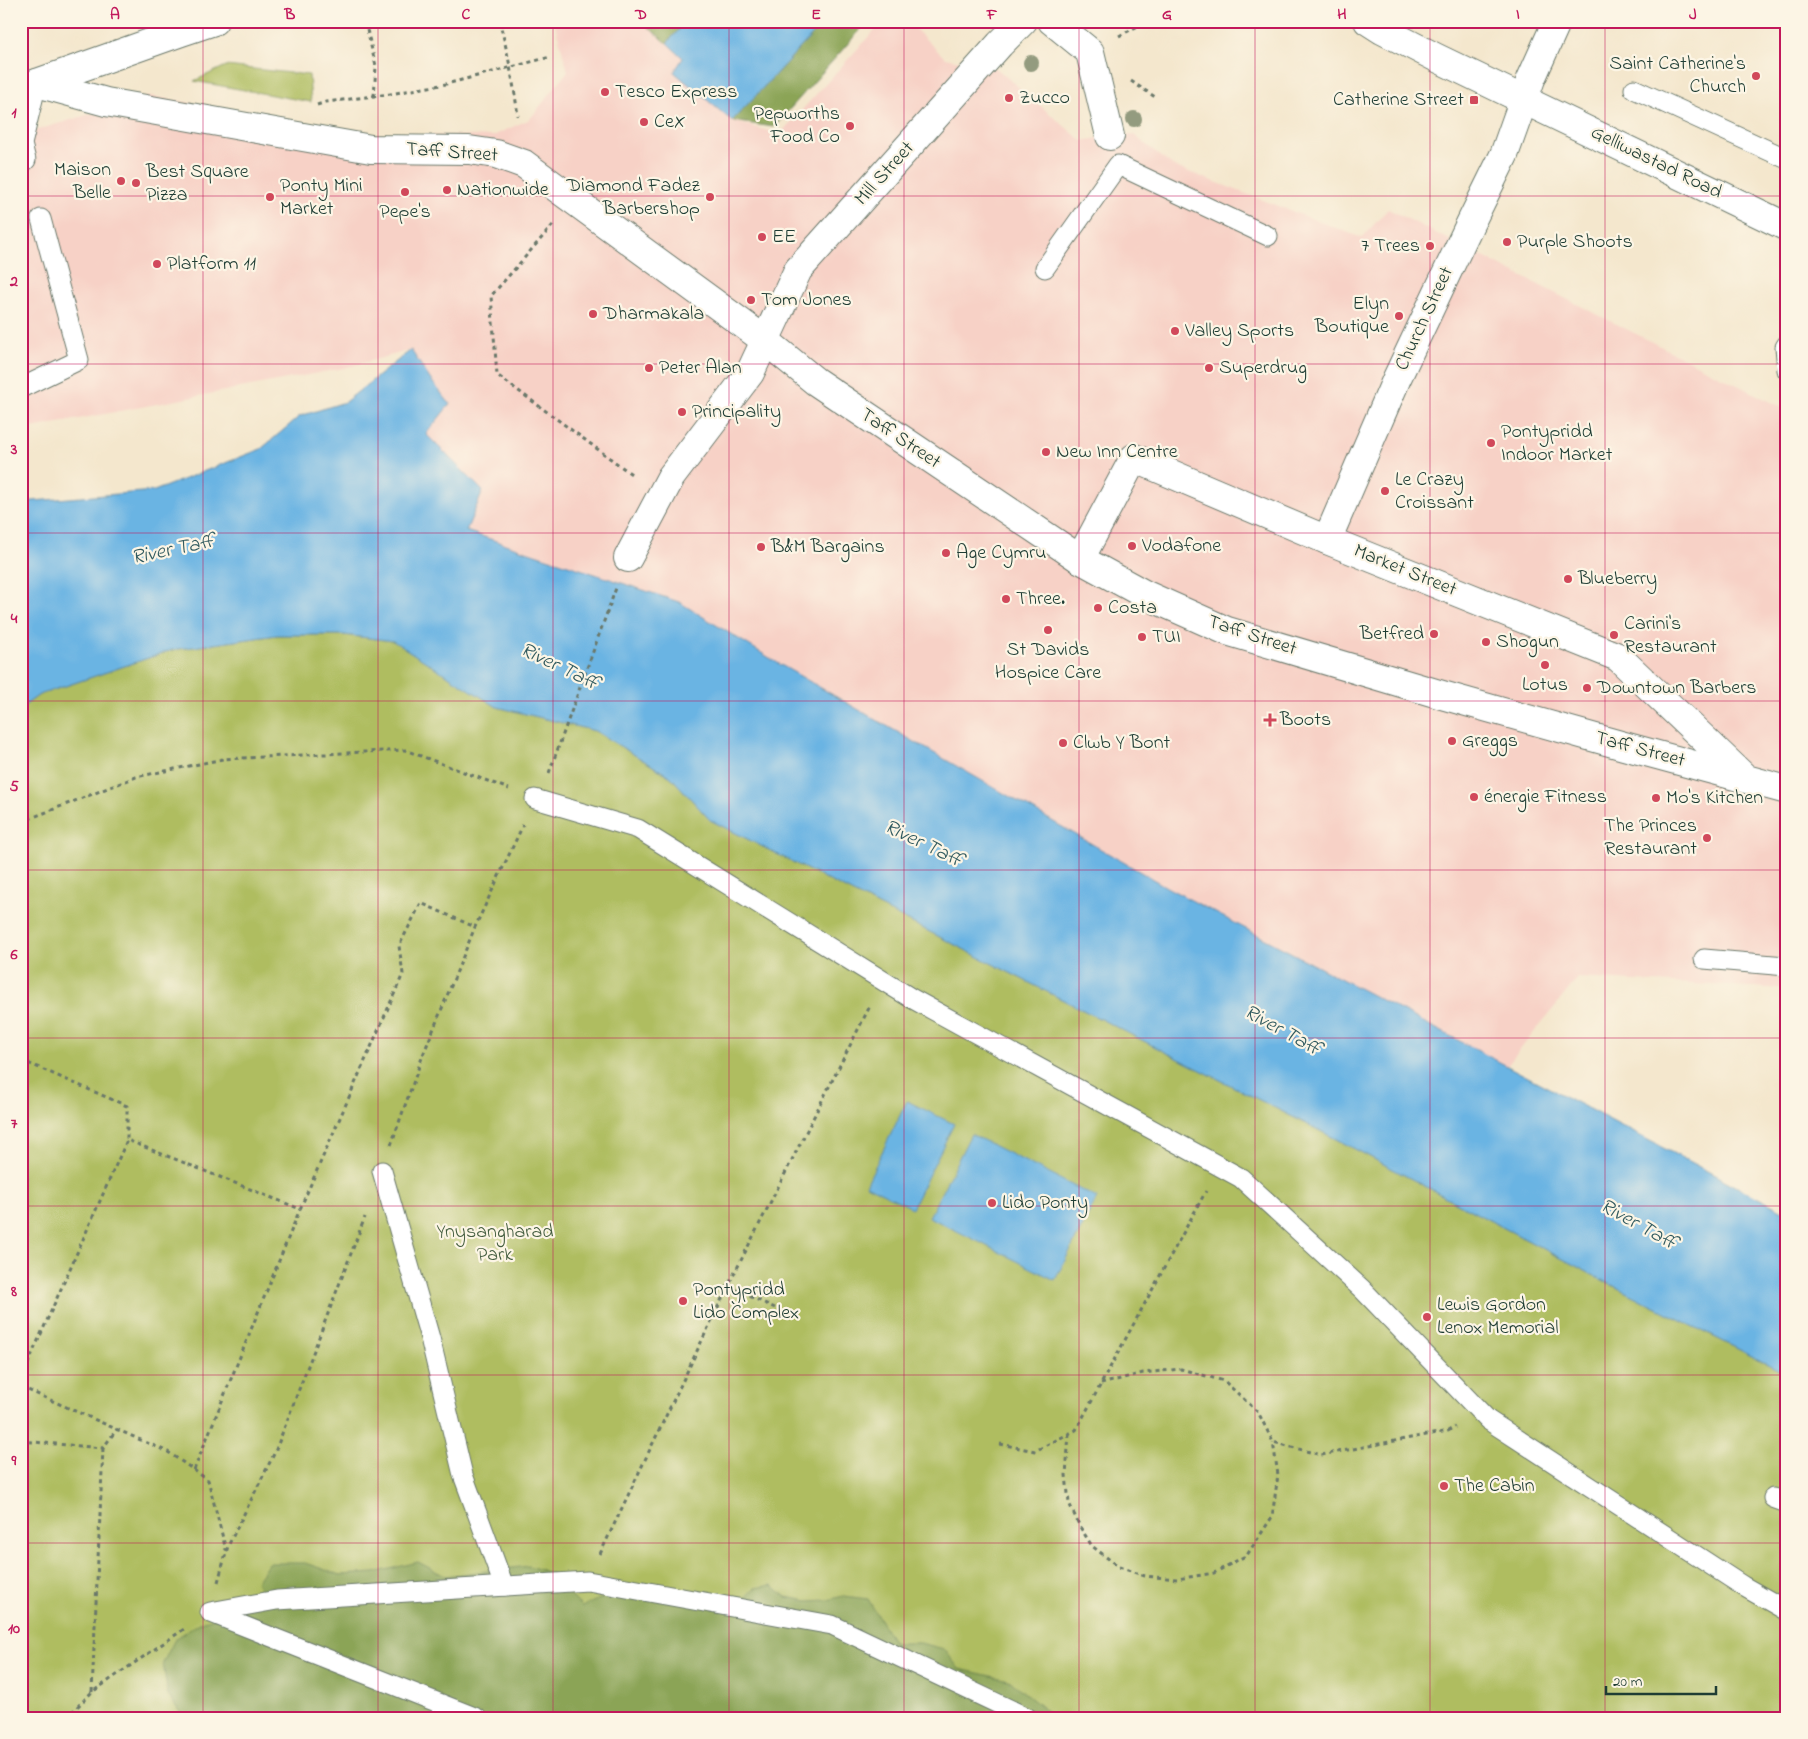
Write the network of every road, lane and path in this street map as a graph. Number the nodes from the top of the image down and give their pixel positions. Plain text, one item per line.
1 (214, 21) edge
2 (499, 21) edge
3 (1023, 21) edge
4 (1052, 21) edge
5 (1368, 21) edge
6 (1557, 21) edge
7 (367, 30) dead end
8 (550, 57) dead end
9 (509, 68) junction
10 (29, 87) edge
11 (1634, 89) dead end
12 (374, 96) junction
13 (1524, 99) junction
14 (311, 108) dead end
15 (518, 116) dead end
16 (1110, 136) joint
17 (1787, 159) edge
18 (26, 160) dead end
19 (1118, 165) junction
20 (576, 201) junction
21 (42, 219) dead end
22 (1787, 227) edge
23 (1268, 236) dead end
24 (1046, 268) dead end
25 (766, 340) junction
26 (1787, 344) edge
27 (1787, 370) edge
28 (21, 388) edge
29 (661, 496) junction
30 (1327, 540) junction
31 (628, 558) joint
32 (1080, 559) junction
33 (548, 774) dead end
34 (1747, 780) junction
35 (1787, 790) edge
36 (535, 799) junction
37 (21, 822) edge
38 (475, 927) junction
39 (1704, 959) dead end
40 (1787, 966) edge
41 (883, 981) junction
42 (21, 1060) edge
43 (127, 1140) junction
44 (1220, 1166) junction
45 (382, 1172) junction
46 (300, 1208) junction
47 (728, 1286) junction
48 (775, 1308) dead end
49 (21, 1379) edge
50 (1101, 1384) junction
51 (21, 1387) edge
52 (1482, 1414) junction
53 (117, 1429) junction
54 (1069, 1434) junction
55 (21, 1441) edge
56 (1273, 1442) junction
57 (1000, 1444) dead end
58 (103, 1448) junction
59 (194, 1470) junction
60 (227, 1551) junction
61 (588, 1581) junction
62 (504, 1586) junction
63 (1787, 1611) edge
64 (210, 1612) junction
65 (92, 1692) junction
66 (66, 1718) edge
67 (477, 1718) edge
68 (1028, 1718) edge

1 - 10 street
2 - 9 path
3 - 25 street, Mill Street
4 - 16 street
5 - 13 street
6 - 13 street, Church Street
7 - 12 path
8 - 9 path
9 - 12 path
9 - 15 path
10 - 18 lane
10 - 20 street, Taff Street
11 - 17 lane
12 - 14 path
13 - 22 street, Gelliwastad Road
13 - 30 street, Church Street
16 - 19 lane
19 - 23 lane
19 - 24 lane
20 - 25 street, Taff Street
20 - 29 path
21 - 28 lane
25 - 29 street, Mill Street
25 - 32 street, Taff Street
26 - 27 lane
29 - 31 street, Mill Street
30 - 32 street, Market Street
30 - 34 street, Market Street
31 - 33 path
32 - 34 street, Taff Street
34 - 35 street, Taff Street
36 - 37 path
36 - 38 path
36 - 41 lane
38 - 45 path
38 - 46 path
39 - 40 lane
41 - 44 lane
41 - 47 path
42 - 43 path
43 - 46 path
43 - 49 path
44 - 50 path
44 - 52 lane
45 - 60 path
45 - 62 lane
46 - 59 path
47 - 48 path
47 - 61 path
50 - 54 path
50 - 56 path
51 - 53 path
52 - 56 path
52 - 63 lane
53 - 58 path
53 - 59 path
54 - 56 path
54 - 57 path
55 - 58 path
58 - 65 path
59 - 60 path
60 - 64 path
61 - 62 lane
61 - 68 lane
62 - 64 lane
64 - 65 path
64 - 67 lane
65 - 66 path

